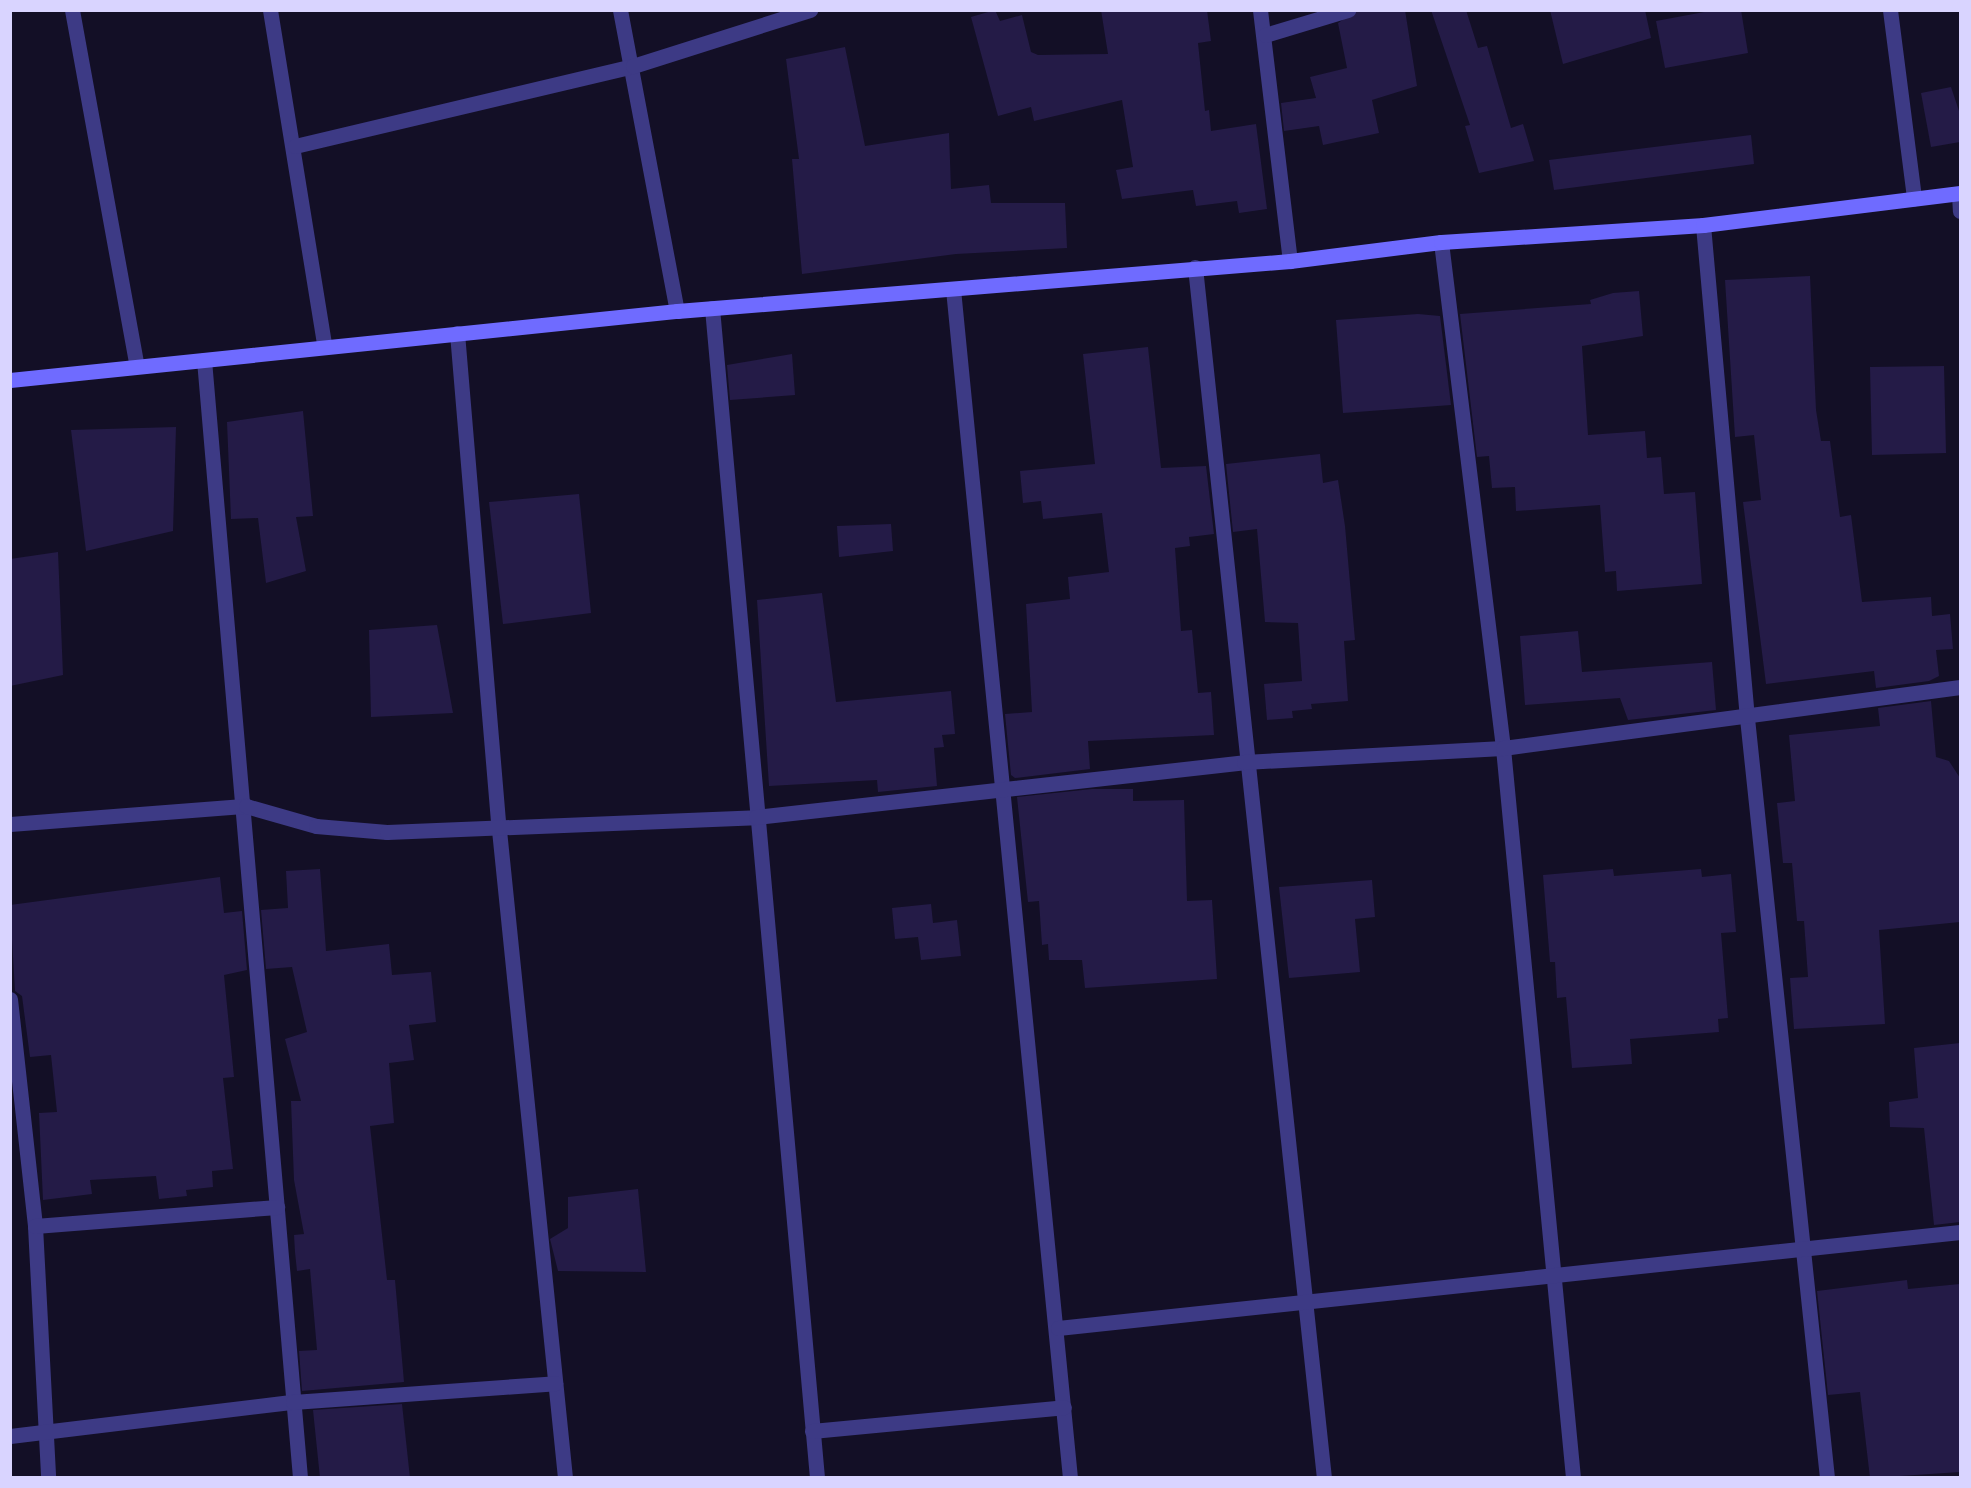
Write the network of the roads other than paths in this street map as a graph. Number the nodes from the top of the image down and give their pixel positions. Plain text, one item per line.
1 (72, 10) edge
2 (270, 10) edge
3 (620, 10) edge
4 (810, 10) edge
5 (1260, 10) edge
6 (1348, 10) edge
7 (1890, 10) edge
8 (1265, 35) junction
9 (633, 66) junction
10 (295, 146) junction
11 (1960, 194) edge
12 (1914, 198) junction
13 (1960, 211) edge
14 (1703, 225) junction
15 (1441, 242) junction
16 (1290, 261) junction
17 (1195, 267) junction
18 (953, 289) junction
19 (712, 308) junction
20 (677, 310) junction
21 (457, 333) junction
22 (324, 345) junction
23 (204, 360) junction
24 (137, 366) junction
25 (10, 380) edge
26 (1960, 687) edge
27 (1747, 718) junction
28 (1503, 748) junction
29 (1244, 762) junction
30 (998, 789) junction
31 (246, 806) junction
32 (756, 818) junction
33 (10, 824) edge
34 (499, 830) junction
35 (10, 999) edge
36 (277, 1207) junction
37 (35, 1226) junction
38 (1960, 1232) edge
39 (1805, 1249) junction
40 (1553, 1273) junction
41 (1307, 1298) junction
42 (1058, 1328) junction
43 (555, 1383) junction
44 (293, 1402) junction
45 (1064, 1407) junction
46 (812, 1431) junction
47 (44, 1432) junction
48 (10, 1436) edge
49 (48, 1478) edge
50 (300, 1478) edge
51 (565, 1478) edge
52 (817, 1478) edge
53 (1071, 1478) edge
54 (1324, 1478) edge
55 (1572, 1478) edge
56 (1827, 1478) edge

1 - 24 street
2 - 10 street
3 - 9 street
4 - 9 street
5 - 8 street
6 - 8 street
7 - 12 street
8 - 16 street
9 - 10 street
9 - 20 street
10 - 22 street
11 - 12 street
11 - 13 street
12 - 14 street
14 - 15 street
14 - 27 street
15 - 16 street
15 - 28 street
16 - 17 street
17 - 18 street
17 - 29 street
18 - 19 street
18 - 30 street
19 - 20 street
19 - 32 street
20 - 21 street
21 - 22 street
21 - 34 street
22 - 23 street
23 - 24 street
23 - 31 street
24 - 25 street
26 - 27 street
27 - 28 street
27 - 39 street
28 - 29 street
28 - 40 street
29 - 30 street
29 - 41 street
30 - 32 street
30 - 42 street
31 - 33 street
31 - 34 street
31 - 36 street
32 - 34 street
32 - 46 street
34 - 43 street
35 - 37 street
36 - 37 street
36 - 44 street
37 - 47 street
38 - 39 street
39 - 40 street
39 - 56 street
40 - 41 street
40 - 55 street
41 - 42 street
41 - 54 street
42 - 45 street
43 - 44 street
43 - 51 street
44 - 47 street
44 - 50 street
45 - 46 street
45 - 53 street
46 - 52 street
47 - 48 street
47 - 49 street

